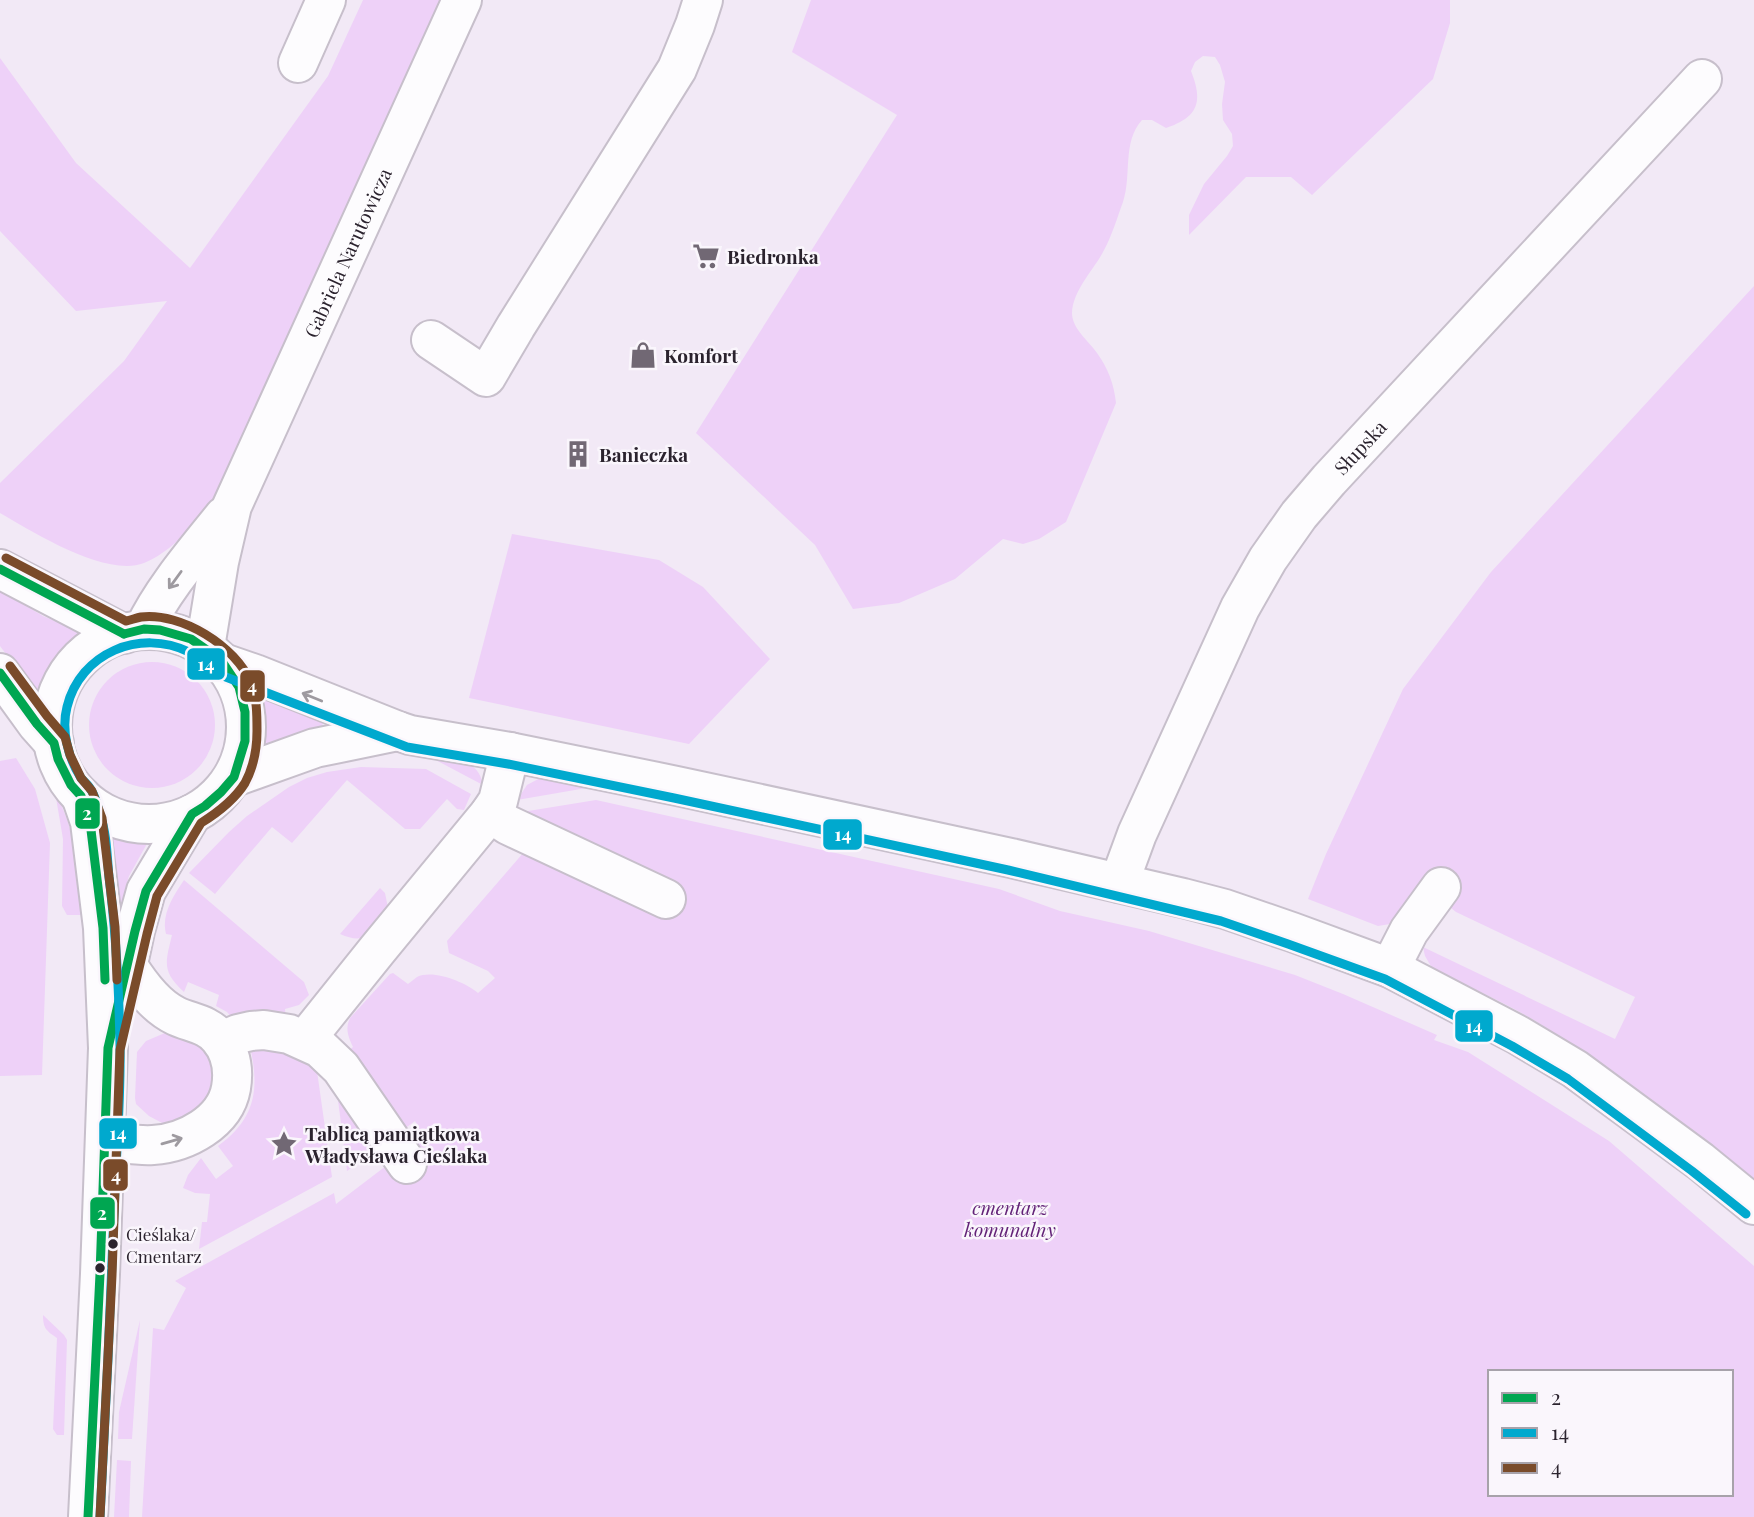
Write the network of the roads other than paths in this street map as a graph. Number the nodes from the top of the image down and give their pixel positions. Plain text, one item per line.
1 (326, 0) edge
2 (461, 0) edge
3 (703, 0) edge
4 (298, 62) dead end
5 (1702, 79) dead end
6 (431, 340) dead end
7 (232, 506) junction
8 (0, 569) edge
9 (134, 631) junction
10 (214, 655) junction
11 (0, 673) edge
12 (398, 732) junction
13 (54, 743) junction
14 (510, 752) junction
15 (234, 777) junction
16 (81, 796) junction
17 (490, 813) junction
18 (192, 814) junction
19 (1119, 883) junction
20 (1441, 887) dead end
21 (666, 899) dead end
22 (128, 966) junction
23 (1390, 968) junction
24 (305, 1040) junction
25 (222, 1041) junction
26 (108, 1048) junction
27 (105, 1142) junction
28 (407, 1164) dead end
29 (1754, 1205) edge
30 (88, 1517) edge

1 - 4 main road
2 - 7 main road, Gabriela Narutowicza
3 - 6 main road
5 - 19 main road, Słupska
7 -> 9 main road, Gabriela Narutowicza
7 - 10 main road, Gabriela Narutowicza
8 - 9 main road
9 - 10 main road
9 - 13 main road
12 -> 10 main road
10 - 15 main road
11 - 13 main road
12 - 14 main road
12 - 15 main road
13 - 16 main road
14 - 17 main road
14 - 19 main road
15 - 18 main road
16 - 18 main road
16 - 26 main road
17 - 21 main road
17 - 24 main road
18 - 22 main road
19 - 23 main road
20 - 23 main road
22 - 25 main road
22 - 26 main road
23 - 29 main road
24 - 25 main road
24 - 28 main road
27 -> 25 main road
26 - 27 main road
27 - 30 main road

